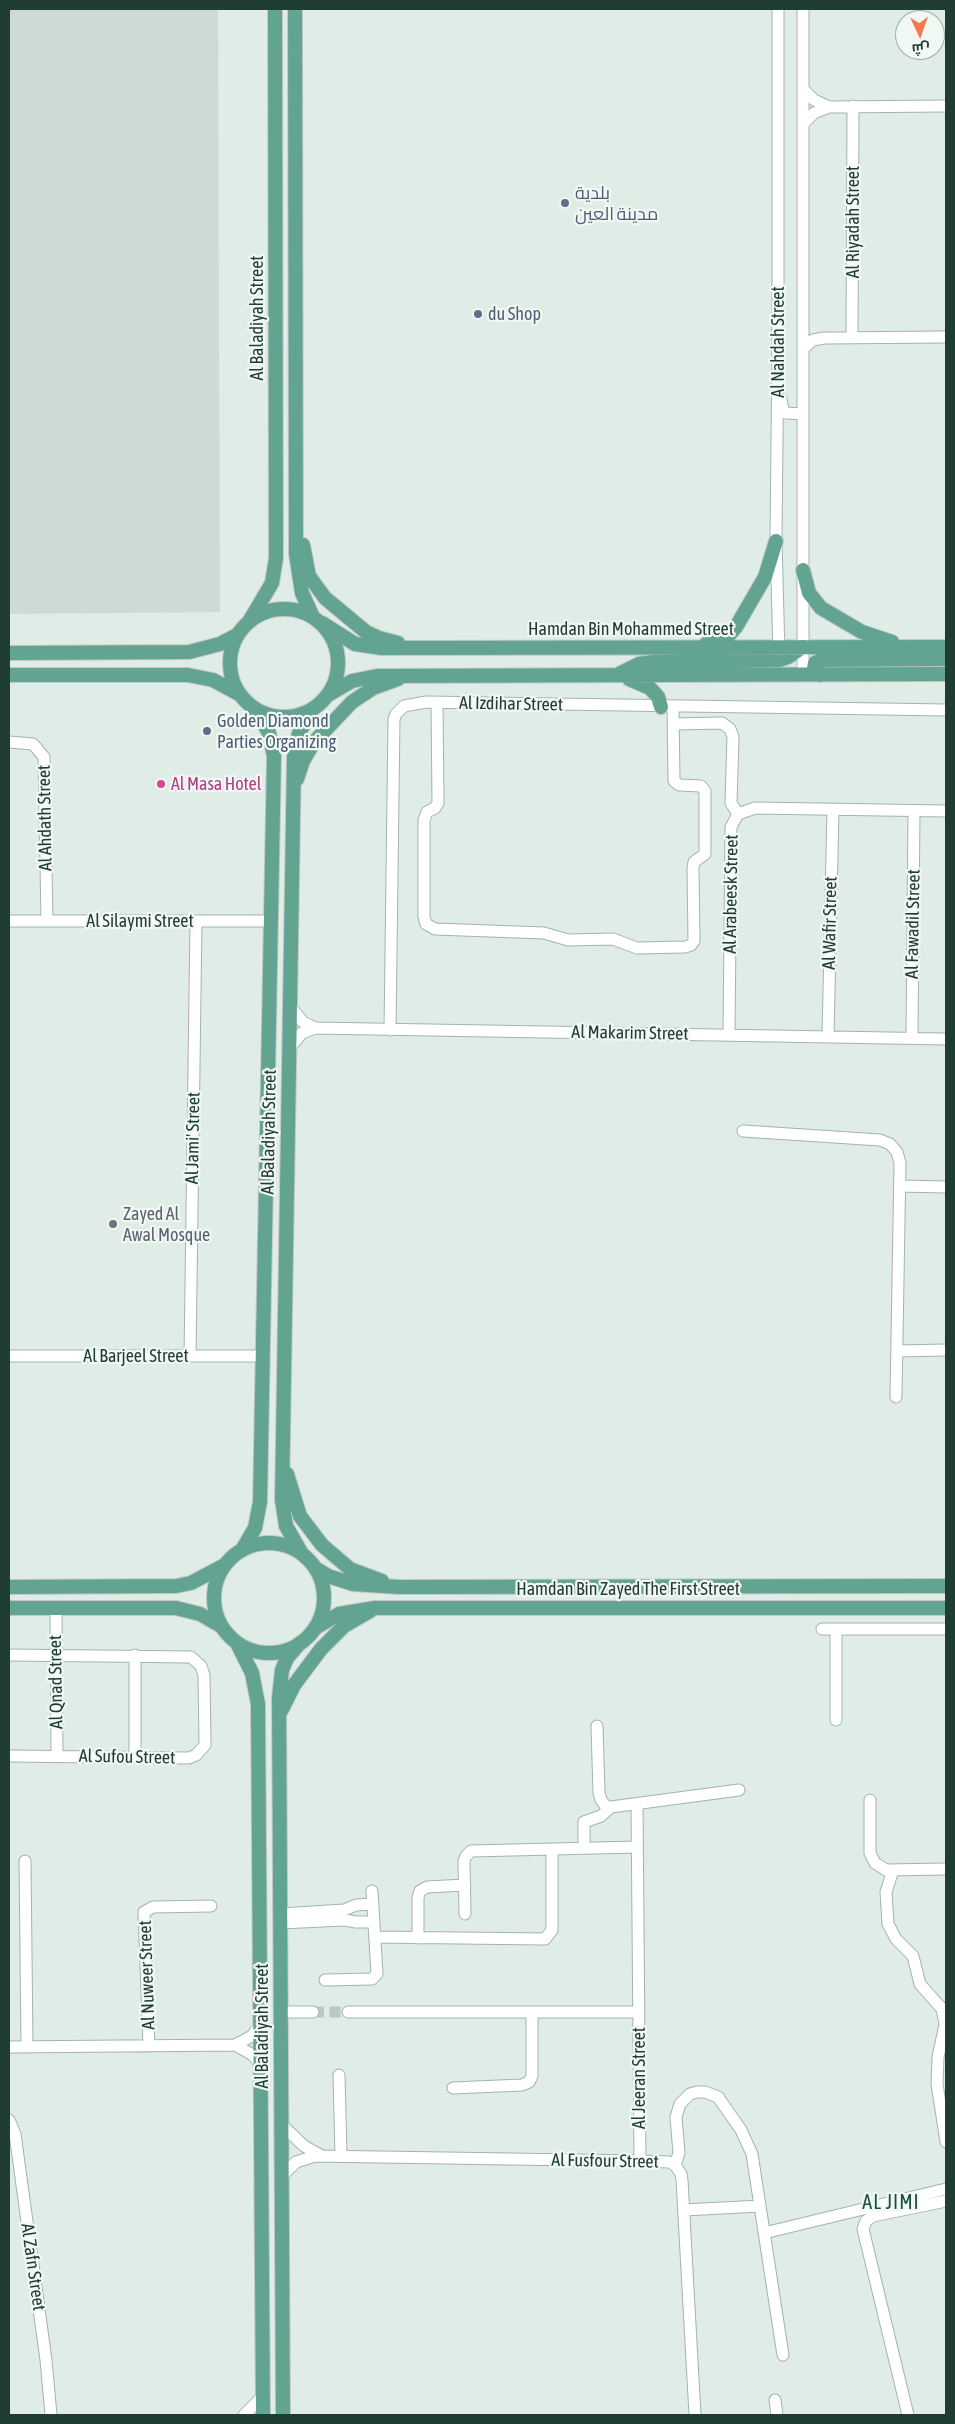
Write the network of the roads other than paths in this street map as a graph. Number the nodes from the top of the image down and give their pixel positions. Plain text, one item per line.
1 (276, 9) edge
2 (296, 9) edge
3 (778, 9) edge
4 (803, 9) edge
5 (803, 89) junction
6 (853, 106) junction
7 (946, 106) edge
8 (829, 107) junction
9 (803, 124) junction
10 (804, 323) junction
11 (852, 337) junction
12 (946, 337) edge
13 (824, 338) junction
14 (778, 340) junction
15 (804, 348) junction
16 (803, 414) junction
17 (297, 511) junction
18 (776, 540) junction
19 (804, 570) junction
20 (250, 620) junction
21 (318, 620) junction
22 (237, 635) junction
23 (910, 646) junction
24 (803, 647) junction
25 (946, 647) edge
26 (420, 648) junction
27 (672, 648) junction
28 (9, 653) edge
29 (779, 654) junction
30 (946, 659) edge
31 (9, 674) edge
32 (946, 674) edge
33 (778, 675) junction
34 (803, 675) junction
35 (820, 675) junction
36 (408, 676) junction
37 (616, 676) junction
38 (240, 695) junction
39 (328, 695) junction
40 (437, 702) junction
41 (667, 707) junction
42 (255, 709) junction
43 (312, 710) junction
44 (946, 710) edge
45 (674, 724) junction
46 (9, 742) edge
47 (293, 792) junction
48 (833, 809) junction
49 (914, 811) junction
50 (946, 811) edge
51 (738, 814) junction
52 (47, 920) junction
53 (9, 921) edge
54 (196, 921) junction
55 (271, 921) junction
56 (290, 1006) junction
57 (315, 1028) junction
58 (390, 1030) junction
59 (729, 1035) junction
60 (828, 1037) junction
61 (912, 1038) junction
62 (946, 1039) edge
63 (289, 1049) junction
64 (743, 1131) dead end
65 (900, 1186) junction
66 (946, 1186) edge
67 (946, 1350) edge
68 (897, 1351) junction
69 (9, 1356) edge
70 (190, 1356) junction
71 (263, 1356) junction
72 (896, 1397) dead end
73 (282, 1458) junction
74 (242, 1550) junction
75 (302, 1554) junction
76 (224, 1566) junction
77 (315, 1568) junction
78 (946, 1586) edge
79 (9, 1587) edge
80 (399, 1587) junction
81 (9, 1608) edge
82 (56, 1608) junction
83 (375, 1608) junction
84 (946, 1608) edge
85 (221, 1626) junction
86 (315, 1628) junction
87 (822, 1629) dead end
88 (836, 1629) junction
89 (946, 1629) edge
90 (237, 1643) junction
91 (300, 1643) junction
92 (9, 1655) edge
93 (56, 1655) junction
94 (136, 1656) junction
95 (279, 1715) junction
96 (836, 1720) dead end
97 (597, 1726) dead end
98 (9, 1756) edge
99 (57, 1756) junction
100 (135, 1757) junction
101 (739, 1790) dead end
102 (870, 1800) dead end
103 (637, 1804) junction
104 (608, 1809) junction
105 (637, 1847) junction
106 (584, 1848) junction
107 (552, 1849) junction
108 (25, 1861) dead end
109 (946, 1869) edge
110 (893, 1870) junction
111 (465, 1885) junction
112 (372, 1890) dead end
113 (373, 1904) junction
114 (211, 1906) dead end
115 (466, 1914) dead end
116 (281, 1919) junction
117 (374, 1922) junction
118 (375, 1937) junction
119 (418, 1938) junction
120 (325, 1980) dead end
121 (282, 2012) junction
122 (313, 2012) tunnel mouth
123 (348, 2012) tunnel mouth
124 (532, 2012) junction
125 (639, 2012) junction
126 (260, 2024) junction
127 (946, 2027) edge
128 (235, 2045) junction
129 (149, 2046) junction
130 (9, 2047) edge
131 (27, 2047) junction
132 (261, 2066) junction
133 (339, 2075) dead end
134 (453, 2088) dead end
135 (9, 2120) edge
136 (282, 2125) junction
137 (946, 2142) edge
138 (322, 2156) junction
139 (341, 2156) junction
140 (640, 2161) junction
141 (675, 2165) junction
142 (282, 2176) junction
143 (946, 2189) edge
144 (946, 2201) edge
145 (760, 2206) junction
146 (684, 2210) junction
147 (764, 2233) junction
148 (783, 2355) dead end
149 (262, 2397) junction
150 (775, 2400) dead end
151 (51, 2415) edge
152 (244, 2415) edge
153 (263, 2415) edge
154 (284, 2415) edge
155 (695, 2415) edge
156 (777, 2415) edge
157 (908, 2415) edge

1 - 20 main road, Al Baladiyah Street
2 - 17 main road
3 - 14 street, Al Nahdah Street
4 - 5 street, Al Nahdah Street
5 - 8 street
5 - 9 street, Al Nahdah Street
6 - 7 street
6 - 8 street
6 - 11 street, Al Riyadah Street
8 - 9 street
9 - 10 street, Al Nahdah Street
10 - 13 street
10 - 15 street, Al Nahdah Street
11 - 12 street
11 - 13 street
13 - 15 street
14 - 16 street
14 - 18 street, Al Nahdah Street
15 - 16 street, Al Nahdah Street
16 - 19 street, Al Nahdah Street
17 - 21 main road
17 - 26 main road
18 - 27 main road
18 - 29 street, Al Nahdah Street
19 - 23 main road
19 - 24 street, Al Nahdah Street
20 - 21 main road
20 - 22 main road
21 - 26 main road, Hamdan Bin Mohammed Street
21 - 39 main road
22 - 28 main road
22 - 38 main road
23 - 24 main road, Hamdan Bin Mohammed Street
23 - 25 main road, Hamdan Bin Mohammed Street
24 - 29 main road, Hamdan Bin Mohammed Street
24 - 34 street, Al Nahdah Street
26 - 27 main road, Hamdan Bin Mohammed Street
27 - 29 main road, Hamdan Bin Mohammed Street
29 - 33 street, Al Nahdah Street
29 - 37 main road
30 - 35 main road
31 - 38 main road
32 - 35 main road
33 - 34 main road
33 - 37 main road
34 - 35 main road
36 - 37 main road
36 - 39 main road
36 - 47 main road
37 - 41 main road
38 - 42 main road
39 - 43 main road
40 - 41 street, Al Izdihar Street
40 - 45 street
40 - 58 street, Al Izdihar Street
41 - 44 street, Al Izdihar Street
41 - 45 street
42 - 43 main road
42 - 55 main road, Al Baladiyah Street
43 - 47 main road, Al Baladiyah Street
45 - 51 street
46 - 52 street, Al Ahdath Street
47 - 56 main road, Al Baladiyah Street
48 - 49 street, Al Arabeesk Street
48 - 51 street, Al Arabeesk Street
48 - 60 street, Al Wafir Street
49 - 50 street, Al Arabeesk Street
49 - 61 street, Al Fawadil Street
51 - 59 street, Al Arabeesk Street
52 - 53 street, Al Silaymi Street
52 - 54 street, Al Silaymi Street
54 - 55 street, Al Silaymi Street
54 - 70 street, Al Jami' Street
55 - 71 main road, Al Baladiyah Street
56 - 57 street
56 - 63 main road, Al Baladiyah Street
57 - 58 street, Al Makarim Street
57 - 63 street
58 - 59 street, Al Makarim Street
59 - 60 street, Al Makarim Street
60 - 61 street, Al Makarim Street
61 - 62 street, Al Makarim Street
63 - 73 main road, Al Baladiyah Street
64 - 65 street
65 - 66 street
65 - 68 street
67 - 68 street
68 - 72 street
69 - 70 street, Al Barjeel Street
70 - 71 street, Al Barjeel Street
71 - 74 main road, Al Baladiyah Street
73 - 75 main road, Al Baladiyah Street
73 - 80 main road
74 - 75 main road
74 - 76 main road
75 - 77 main road
76 - 79 main road
76 - 85 main road
77 - 80 main road, Hamdan Bin Zayed The First Street
77 - 86 main road
78 - 80 main road, Hamdan Bin Zayed The First Street
81 - 82 main road
82 - 85 main road
82 - 93 street, Al Qnad Street
83 - 84 main road, Hamdan Bin Zayed The First Street
83 - 86 main road, Hamdan Bin Zayed The First Street
83 - 95 main road
85 - 90 main road
86 - 91 main road
87 - 88 street
88 - 89 street
88 - 96 street
90 - 91 main road
90 - 126 main road, Al Baladiyah Street
91 - 95 main road, Al Baladiyah Street
92 - 93 street, Al Sufou Street
93 - 94 street, Al Sufou Street
93 - 99 street, Al Qnad Street
94 - 100 street
94 - 100 street, Al Sufou Street
95 - 116 main road, Al Baladiyah Street
97 - 104 street
98 - 99 street, Al Sufou Street
99 - 100 street, Al Sufou Street
101 - 103 street
102 - 110 street
103 - 104 street
103 - 105 street
104 - 106 street
105 - 106 street
105 - 125 street
106 - 107 street
107 - 111 street
107 - 119 street
108 - 131 street
109 - 110 street
110 - 127 street
111 - 115 street
111 - 119 street
112 - 113 street
113 - 116 street
113 - 117 street
114 - 129 street, Al Nuweer Street
116 - 117 street
116 - 121 main road, Al Baladiyah Street
117 - 118 street
118 - 119 street
118 - 120 street
121 - 122 street
121 - 136 main road, Al Baladiyah Street
123 - 124 street, Al Jeeran Street
124 - 125 street, Al Jeeran Street
124 - 134 street
125 - 140 street, Al Jeeran Street
126 - 128 street
126 - 132 main road, Al Baladiyah Street
127 - 137 street
128 - 129 street, Al Nuweer Street
128 - 132 street
129 - 131 street, Al Nuweer Street
130 - 131 street, Al Nuweer Street
132 - 149 main road, Al Baladiyah Street
133 - 139 street
135 - 151 street, Al Zafn Street
136 - 138 street
136 - 142 main road, Al Baladiyah Street
138 - 139 street, Al Fusfour Street
138 - 142 street, Al Fusfour Street
139 - 140 street, Al Fusfour Street
140 - 141 street, Al Fusfour Street
141 - 145 street
141 - 146 street, Al Fusfour Street
142 - 154 main road, Al Baladiyah Street
143 - 147 street
144 - 157 street
145 - 146 street
145 - 147 street
146 - 155 street, Al Fusfour Street
147 - 148 street
149 - 152 street
149 - 153 main road, Al Baladiyah Street
150 - 156 street

